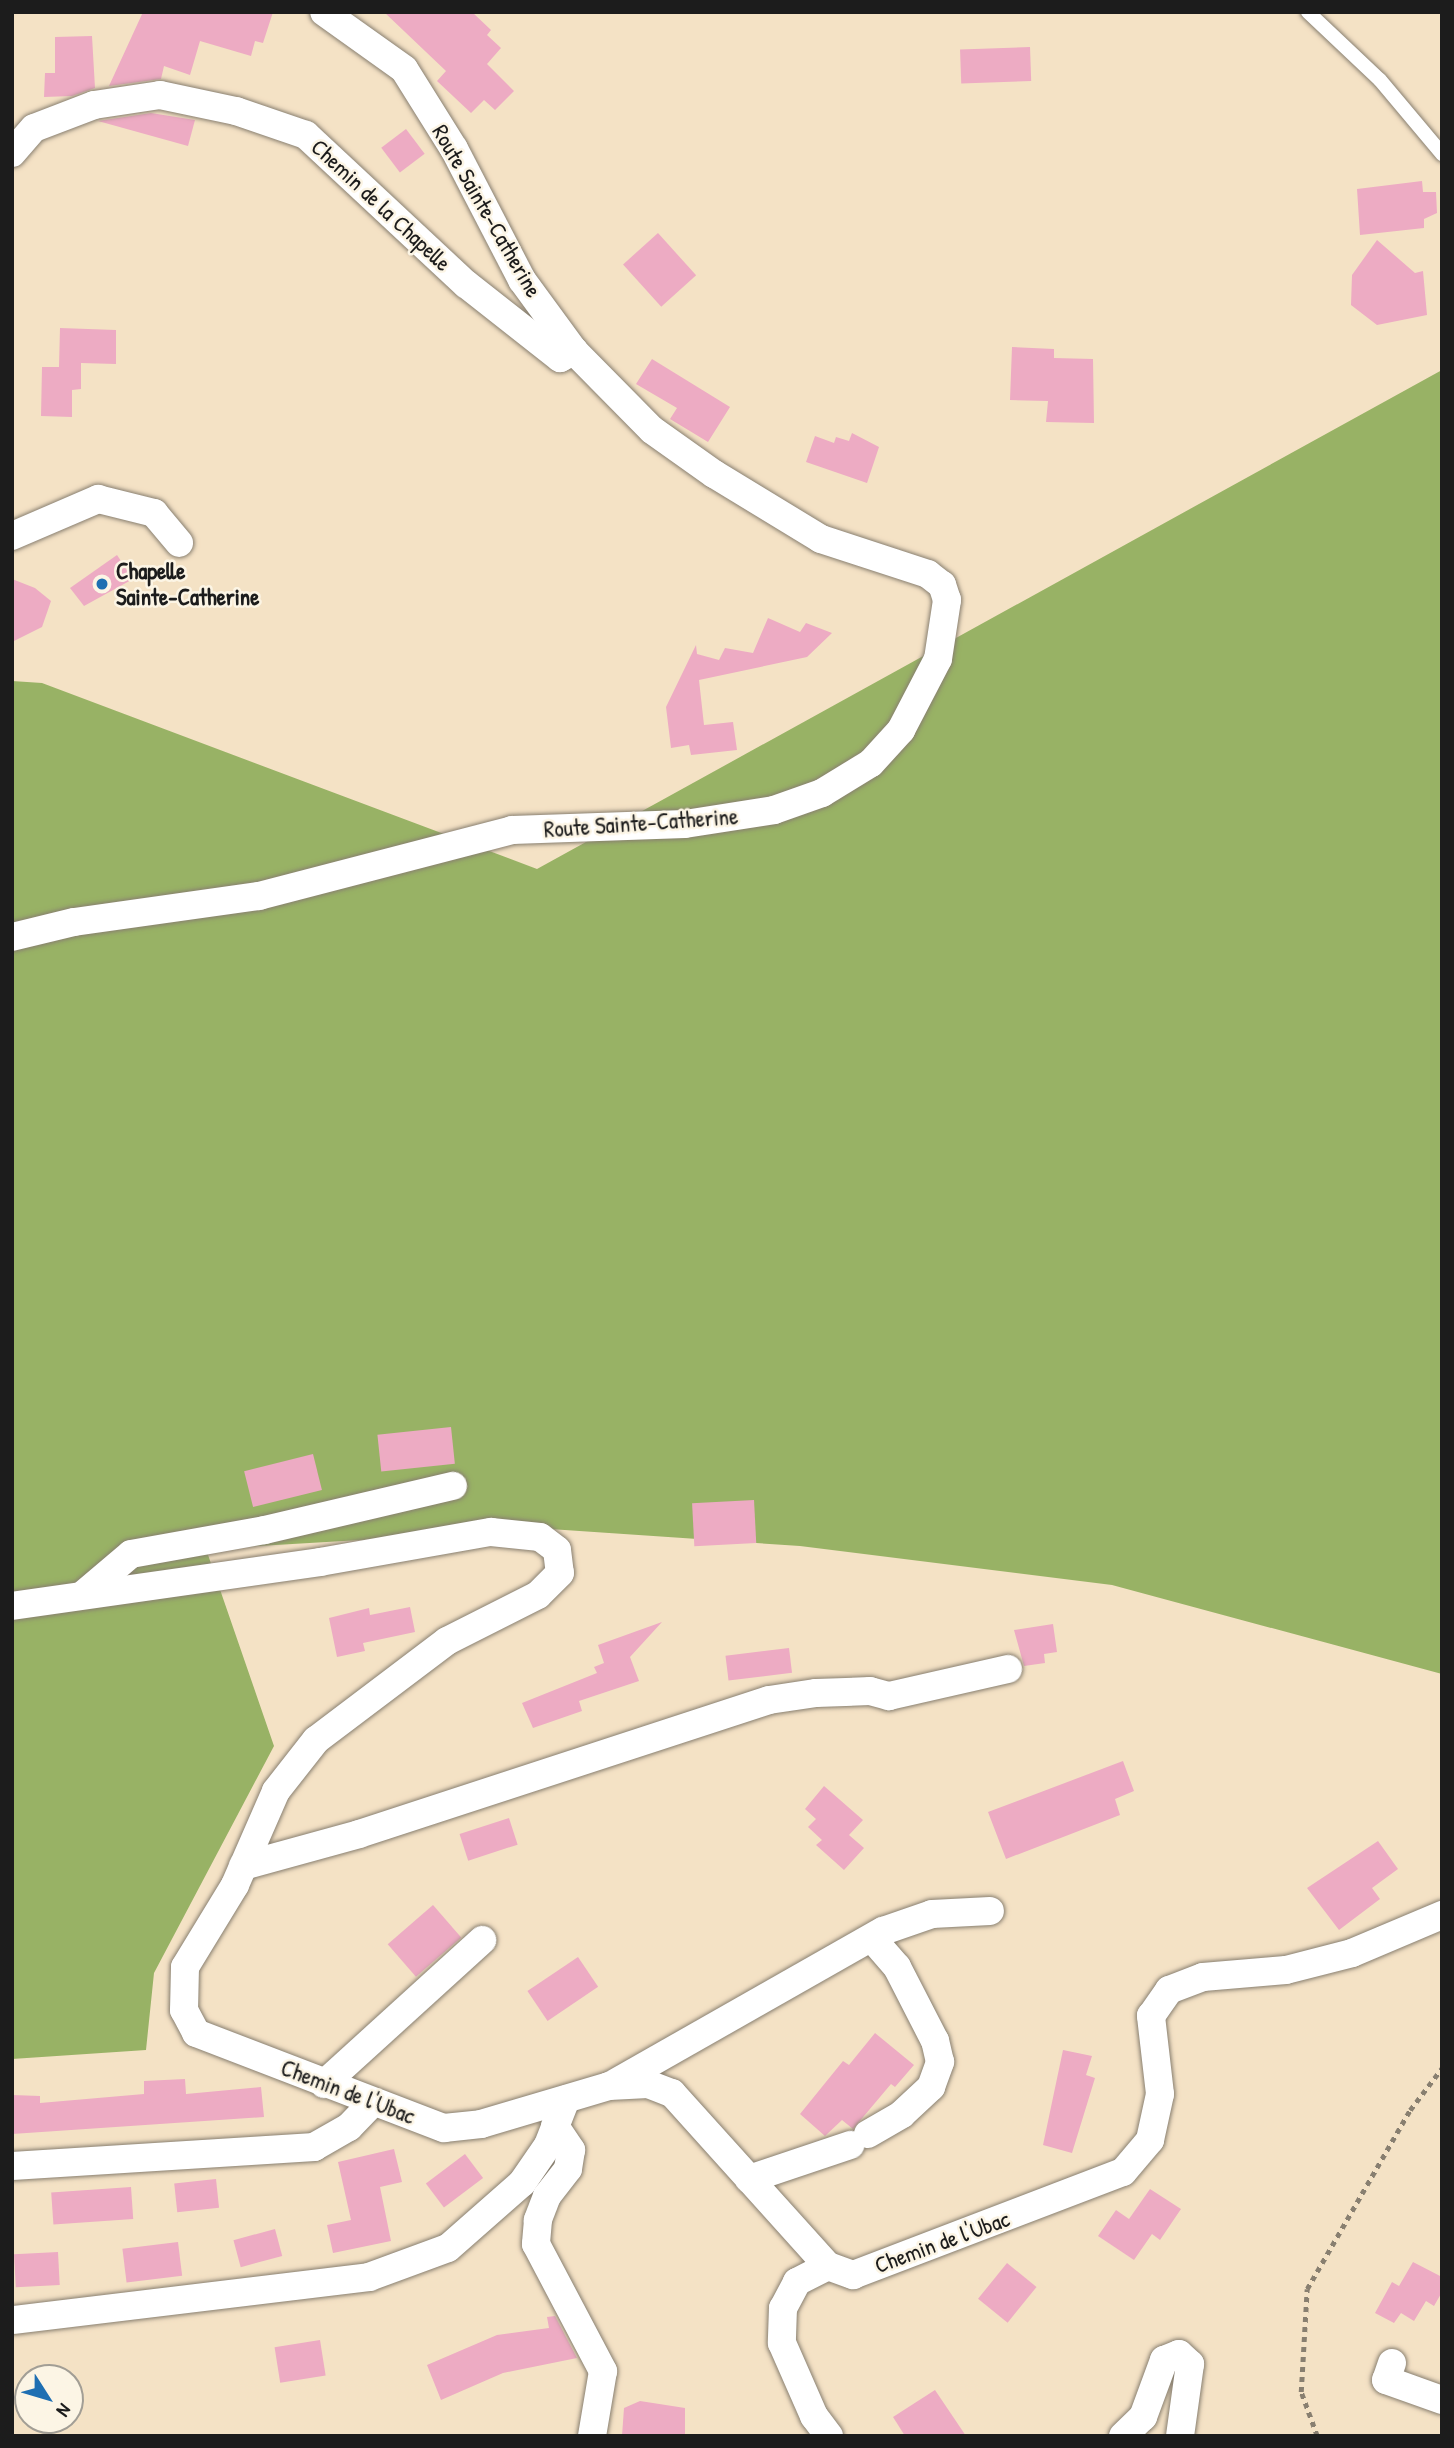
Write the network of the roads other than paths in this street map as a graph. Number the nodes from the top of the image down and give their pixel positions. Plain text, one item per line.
1 (324, 12) edge
2 (1308, 12) edge
3 (12, 153) edge
4 (1442, 154) edge
5 (573, 351) junction
6 (12, 536) edge
7 (178, 543) dead end
8 (12, 937) edge
9 (453, 1486) dead end
10 (82, 1595) junction
11 (12, 1606) edge
12 (1008, 1669) dead end
13 (243, 1866) junction
14 (990, 1911) dead end
15 (1442, 1914) edge
16 (872, 1937) junction
17 (482, 1940) dead end
18 (324, 2084) junction
19 (609, 2086) junction
20 (566, 2099) junction
21 (372, 2103) junction
22 (555, 2126) junction
23 (12, 2166) edge
24 (749, 2179) junction
25 (828, 2266) junction
26 (14, 2320) edge
27 (1392, 2363) dead end
28 (1442, 2400) edge
29 (592, 2436) edge
30 (829, 2436) edge
31 (1123, 2436) edge
32 (1180, 2436) edge

1 - 5 street, Route Sainte-Catherine
2 - 4 lane
3 - 5 street, Chemin de la Chapelle
5 - 8 street, Route Sainte-Catherine
6 - 7 street
9 - 10 street
10 - 11 street, Chemin de l'Ubac
10 - 13 street, Chemin de l'Ubac
12 - 13 street
13 - 18 street, Chemin de l'Ubac
14 - 16 street
15 - 25 street, Chemin de l'Ubac
16 - 19 street
16 - 24 street
17 - 18 street
18 - 21 street, Chemin de l'Ubac
19 - 20 street, Chemin de l'Ubac
19 - 24 street, Chemin de l'Ubac
20 - 21 street, Chemin de l'Ubac
20 - 22 street
21 - 23 street
22 - 26 street
22 - 29 street
24 - 25 street, Chemin de l'Ubac
25 - 30 street
27 - 28 street
31 - 32 street

